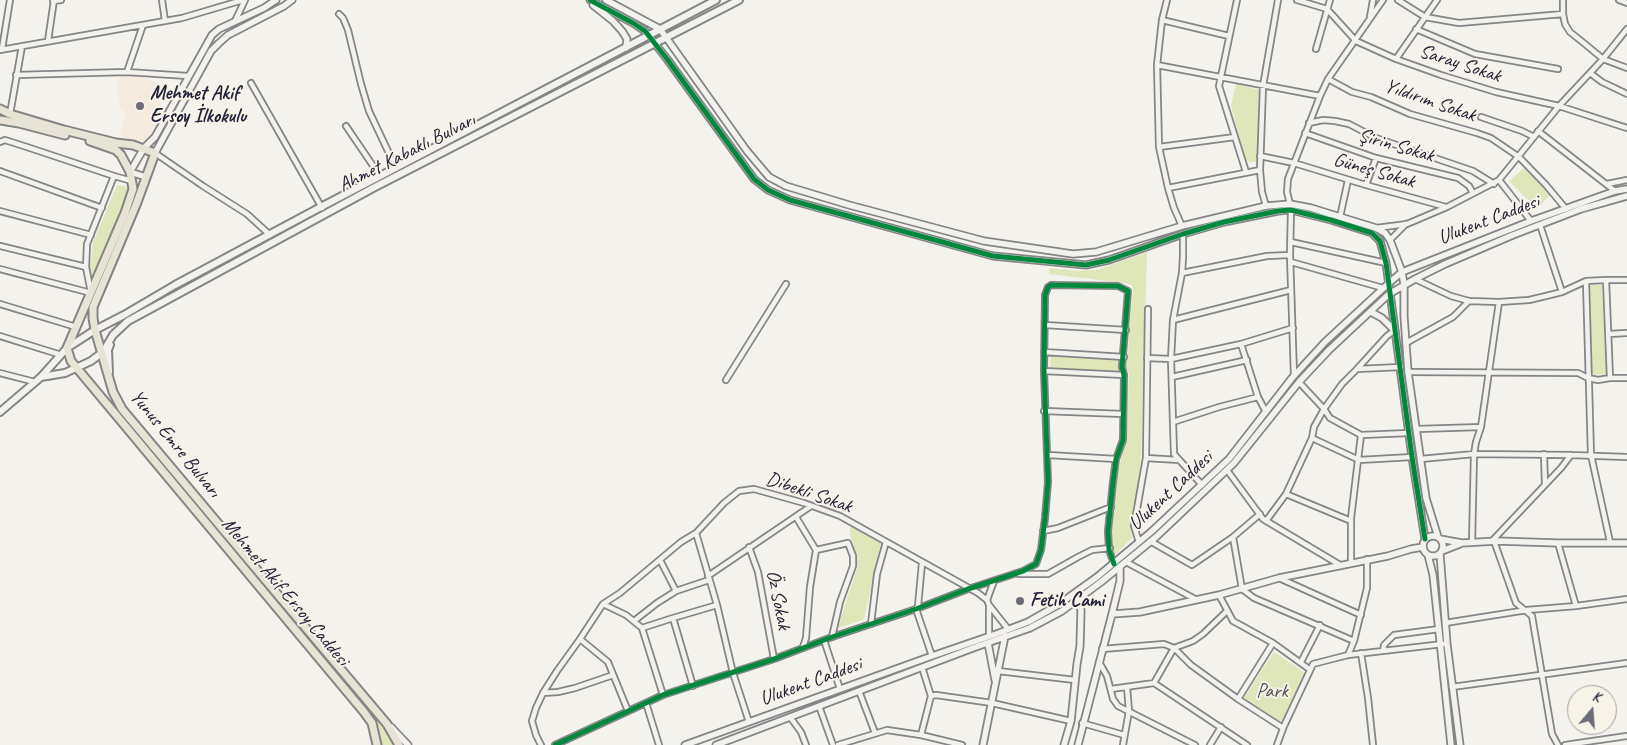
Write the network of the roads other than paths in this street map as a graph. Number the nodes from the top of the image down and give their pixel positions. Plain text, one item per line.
1 (10, 0) edge
2 (62, 0) edge
3 (162, 0) edge
4 (244, 0) edge
5 (276, 0) edge
6 (292, 0) edge
7 (589, 0) edge
8 (606, 0) edge
9 (716, 0) edge
10 (739, 0) edge
11 (1168, 0) edge
12 (1236, 0) edge
13 (1278, 0) edge
14 (1298, 0) edge
15 (1330, 0) edge
16 (1372, 0) edge
17 (1383, 0) edge
18 (1398, 0) edge
19 (1437, 0) edge
20 (1563, 0) edge
21 (1619, 0) edge
22 (52, 1) edge
23 (231, 2) edge
24 (1627, 4) edge
25 (1327, 8) junction
26 (339, 14) dead end
27 (1563, 14) junction
28 (1370, 18) junction
29 (1425, 18) junction
30 (1162, 20) junction
31 (165, 21) junction
32 (235, 21) junction
33 (143, 25) junction
34 (660, 28) junction
35 (1416, 29) junction
36 (1627, 30) edge
37 (648, 36) junction
38 (1229, 36) junction
39 (666, 37) junction
40 (48, 41) junction
41 (1356, 41) junction
42 (654, 44) junction
43 (22, 46) junction
44 (626, 48) junction
45 (1316, 49) dead end
46 (1, 50) edge
47 (1396, 59) junction
48 (1603, 59) junction
49 (1157, 65) junction
50 (1627, 68) edge
51 (1558, 69) dead end
52 (128, 72) junction
53 (1590, 73) junction
54 (16, 75) junction
55 (188, 76) junction
56 (1220, 77) junction
57 (1328, 79) junction
58 (252, 83) dead end
59 (1263, 86) junction
60 (1627, 94) edge
61 (1320, 96) junction
62 (1559, 106) junction
63 (0, 109) edge
64 (10, 114) junction
65 (1481, 117) dead end
66 (0, 120) edge
67 (1309, 123) junction
68 (346, 126) dead end
69 (1627, 128) edge
70 (1538, 131) junction
71 (1305, 133) junction
72 (1235, 137) junction
73 (1534, 137) junction
74 (0, 142) edge
75 (144, 148) junction
76 (1159, 148) junction
77 (155, 152) junction
78 (1260, 156) junction
79 (1519, 157) junction
80 (1376, 158) junction
81 (1294, 163) junction
82 (396, 168) junction
83 (1260, 170) junction
84 (0, 171) edge
85 (130, 172) junction
86 (1246, 172) junction
87 (114, 176) junction
88 (380, 176) junction
89 (146, 177) junction
90 (1348, 180) junction
91 (1499, 180) junction
92 (1627, 180) edge
93 (132, 181) junction
94 (1494, 184) junction
95 (1607, 184) junction
96 (1366, 185) junction
97 (1168, 188) junction
98 (1627, 190) edge
99 (1615, 191) junction
100 (1473, 193) junction
101 (1627, 196) edge
102 (1266, 206) junction
103 (1291, 207) junction
104 (1447, 207) junction
105 (102, 208) junction
106 (322, 208) junction
107 (1566, 209) junction
108 (0, 211) edge
109 (1340, 217) junction
110 (1531, 221) junction
111 (1406, 224) junction
112 (1540, 225) junction
113 (1182, 226) junction
114 (1376, 228) junction
115 (1183, 234) junction
116 (90, 235) junction
117 (270, 235) junction
118 (1390, 240) junction
119 (1291, 242) junction
120 (0, 246) edge
121 (1290, 255) junction
122 (1291, 262) junction
123 (1386, 263) junction
124 (86, 267) junction
125 (0, 269) edge
126 (1402, 272) junction
127 (1182, 273) junction
128 (1415, 279) junction
129 (1606, 280) junction
130 (1627, 280) edge
131 (1586, 281) junction
132 (1389, 283) junction
133 (786, 284) dead end
134 (1404, 286) junction
135 (1383, 288) junction
136 (1291, 290) junction
137 (1562, 292) junction
138 (91, 293) junction
139 (1390, 294) junction
140 (1469, 300) junction
141 (1499, 302) junction
142 (0, 304) edge
143 (1148, 309) dead end
144 (1370, 312) junction
145 (1173, 320) junction
146 (1045, 325) junction
147 (76, 326) junction
148 (1293, 328) junction
149 (95, 330) junction
150 (1126, 330) junction
151 (1395, 330) junction
152 (1627, 333) edge
153 (1610, 334) junction
154 (113, 335) junction
155 (0, 336) edge
156 (72, 337) junction
157 (1406, 343) junction
158 (1241, 344) junction
159 (67, 348) junction
160 (102, 352) junction
161 (1044, 352) junction
162 (58, 354) junction
163 (1124, 357) junction
164 (1147, 358) junction
165 (1172, 359) junction
166 (1247, 360) junction
167 (53, 362) junction
168 (1400, 367) junction
169 (78, 368) junction
170 (1357, 369) junction
171 (1044, 371) junction
172 (1408, 372) junction
173 (0, 373) edge
174 (109, 373) junction
175 (1489, 373) junction
176 (1124, 375) junction
177 (1294, 376) junction
178 (41, 377) junction
179 (1172, 378) junction
180 (1588, 378) junction
181 (1610, 378) junction
182 (1627, 378) edge
183 (726, 380) dead end
184 (35, 382) junction
185 (1299, 382) junction
186 (1258, 397) junction
187 (1324, 409) junction
188 (1044, 411) junction
189 (0, 412) edge
190 (1266, 412) junction
191 (1123, 414) junction
192 (1173, 422) junction
193 (1481, 427) junction
194 (1417, 429) junction
195 (1409, 433) junction
196 (1362, 435) junction
197 (1312, 438) junction
198 (1474, 454) junction
199 (1544, 454) junction
200 (1571, 454) junction
201 (1048, 455) junction
202 (1591, 455) junction
203 (1412, 457) junction
204 (1627, 457) edge
205 (1146, 458) junction
206 (1421, 459) junction
207 (1116, 460) junction
208 (1178, 460) junction
209 (1359, 460) junction
210 (1227, 470) junction
211 (1202, 485) junction
212 (1545, 485) junction
213 (1286, 494) junction
214 (811, 506) junction
215 (1111, 508) junction
216 (1260, 514) junction
217 (796, 516) junction
218 (1266, 521) junction
219 (1351, 521) junction
220 (1043, 531) junction
221 (696, 534) junction
222 (1233, 537) junction
223 (1439, 538) junction
224 (1426, 539) junction
225 (1150, 541) junction
226 (1493, 541) junction
227 (886, 542) junction
228 (1139, 542) junction
229 (1610, 542) junction
230 (1462, 543) junction
231 (1472, 543) junction
232 (1558, 543) junction
233 (1627, 543) edge
234 (1423, 547) junction
235 (749, 548) junction
236 (1110, 548) junction
237 (816, 550) junction
238 (1441, 552) junction
239 (1428, 555) junction
240 (1367, 559) junction
241 (660, 560) junction
242 (922, 562) junction
243 (1126, 562) junction
244 (1350, 562) junction
245 (1116, 565) junction
246 (1340, 565) junction
247 (1015, 574) junction
248 (709, 578) junction
249 (1279, 578) junction
250 (994, 581) junction
251 (968, 588) junction
252 (1242, 589) junction
253 (676, 591) junction
254 (1219, 595) junction
255 (1078, 599) junction
256 (1627, 599) edge
257 (987, 600) junction
258 (1197, 600) junction
259 (603, 604) junction
260 (717, 605) junction
261 (989, 605) junction
262 (1576, 606) junction
263 (916, 608) junction
264 (1526, 610) junction
265 (1227, 611) junction
266 (1112, 614) junction
267 (1361, 615) junction
268 (673, 618) junction
269 (634, 621) junction
270 (1445, 623) junction
271 (871, 624) junction
272 (1320, 626) junction
273 (642, 628) junction
274 (1008, 629) junction
275 (1439, 630) junction
276 (1005, 636) junction
277 (832, 637) junction
278 (580, 639) junction
279 (988, 639) junction
280 (824, 640) junction
281 (1354, 642) junction
282 (1273, 643) junction
283 (1443, 644) junction
284 (803, 647) junction
285 (1174, 648) junction
286 (1102, 649) junction
287 (1383, 651) junction
288 (1361, 653) junction
289 (932, 656) junction
290 (1348, 656) junction
291 (774, 659) junction
292 (1099, 662) junction
293 (1301, 662) junction
294 (1627, 663) edge
295 (922, 667) junction
296 (1310, 669) junction
297 (998, 671) junction
298 (733, 673) junction
299 (1542, 673) junction
300 (613, 675) junction
301 (1075, 680) junction
302 (996, 683) junction
303 (1154, 683) junction
304 (693, 686) junction
305 (1127, 687) junction
306 (1452, 687) junction
307 (840, 689) junction
308 (1111, 689) junction
309 (859, 691) junction
310 (543, 693) junction
311 (663, 695) junction
312 (931, 696) junction
313 (1238, 699) junction
314 (646, 703) junction
315 (992, 703) junction
316 (819, 706) junction
317 (628, 711) junction
318 (1128, 711) junction
319 (790, 717) junction
320 (1070, 721) junction
321 (749, 722) junction
322 (1082, 723) junction
323 (388, 724) junction
324 (1222, 727) junction
325 (1283, 728) junction
326 (875, 733) junction
327 (921, 734) junction
328 (1124, 735) junction
329 (1627, 736) edge
330 (1596, 743) edge
331 (378, 745) edge
332 (399, 745) edge
333 (408, 745) edge
334 (541, 745) edge
335 (556, 745) edge
336 (659, 745) edge
337 (685, 745) edge
338 (716, 745) edge
339 (806, 745) edge
340 (833, 745) edge
341 (838, 745) edge
342 (962, 745) edge
343 (983, 745) edge
344 (1064, 745) edge
345 (1078, 745) edge
346 (1122, 745) edge
347 (1195, 745) edge
348 (1210, 745) edge
349 (1247, 745) edge
350 (1277, 745) edge
351 (1373, 745) edge
352 (1451, 745) edge
353 (1460, 745) edge
354 (1558, 745) edge
355 (1565, 745) edge

1 - 46 street
2 - 22 street
3 - 31 street
4 - 23 street
4 - 32 street
5 - 32 street
6 - 77 street
7 - 37 street
7 - 44 street
8 - 34 street
9 - 34 main road, Ahmet Kabaklı Bulvarı
10 - 39 main road, Ahmet Kabaklı Bulvarı
11 - 30 street
12 - 38 street
13 - 59 street
14 - 25 street
15 - 25 street
16 - 28 street
17 - 28 street
18 - 29 street
19 - 29 street
20 - 27 street
21 - 24 street
22 - 40 street
23 - 31 street
25 - 41 street
25 - 45 street
26 - 82 street
27 - 29 street
27 - 48 street
28 - 41 street
29 - 35 street
30 - 38 street
30 - 49 street
31 - 33 street
32 - 55 street
33 - 40 street
33 - 52 street
34 - 37 main road, Ahmet Kabaklı Bulvarı
34 - 39 street
35 - 47 street
35 - 51 street
36 - 48 street
37 - 42 street
37 - 44 main road, Ahmet Kabaklı Bulvarı
38 - 56 street
39 - 42 main road, Ahmet Kabaklı Bulvarı
39 - 113 street
40 - 43 street
41 - 47 street, Saray Sokak
41 - 57 street
42 - 115 street
42 - 154 main road, Ahmet Kabaklı Bulvarı
43 - 46 street
43 - 54 street
44 - 82 main road, Ahmet Kabaklı Bulvarı
47 - 62 street, Saray Sokak
48 - 50 street
48 - 53 street
49 - 56 street
49 - 76 street
52 - 54 street
52 - 55 street
53 - 60 street
53 - 62 street
54 - 64 street
55 - 75 street
56 - 59 street
56 - 72 street
57 - 61 street
57 - 79 street, Yıldırım Sokak
58 - 106 street
59 - 61 street
59 - 78 street
61 - 67 street
62 - 69 street, Saray Sokak
62 - 70 street
63 - 64 main road
64 - 75 main road
65 - 73 street
66 - 85 main road
67 - 71 street
67 - 94 street
68 - 88 street
70 - 73 street
70 - 95 street
71 - 80 street, Şirin Sokak
71 - 81 street
72 - 76 street
72 - 86 street
73 - 79 street
74 - 87 street
75 - 77 main road
75 - 85 street
76 - 97 street
77 - 89 main road, Yunus Emre Bulvarı
77 - 117 street
78 - 81 street, Güneş Sokak
78 - 83 street
79 - 91 street
79 - 107 street, Yıldırım Sokak
80 - 96 street
80 - 100 street, Şirin Sokak
81 - 90 street, Güneş Sokak
81 - 103 street
82 - 88 main road, Ahmet Kabaklı Bulvarı
83 - 86 street
83 - 102 street
84 - 105 street
85 - 89 street
85 - 93 main road
86 - 97 street
87 - 93 street
87 - 105 street
88 - 106 main road, Ahmet Kabaklı Bulvarı
89 - 149 main road, Yunus Emre Bulvarı
90 - 96 street, Güneş Sokak
90 - 109 street
91 - 94 street
91 - 110 street
92 - 95 street
93 - 138 main road
94 - 100 street
95 - 99 street
96 - 104 street, Güneş Sokak
97 - 113 street
98 - 99 street, Ulukent Caddesi
99 - 107 street, Ulukent Caddesi
100 - 104 street
101 - 112 street
102 - 103 street
102 - 113 street
103 - 109 street
103 - 115 street
103 - 119 street
103 - 123 street
104 - 111 street
105 - 116 street
106 - 117 main road, Ahmet Kabaklı Bulvarı
107 - 110 street, Ulukent Caddesi
108 - 116 street
109 - 114 street
110 - 126 street, Ulukent Caddesi
111 - 114 street
111 - 118 street
112 - 128 street
112 - 137 street
114 - 118 street
115 - 127 street
116 - 124 street
117 - 149 main road, Ahmet Kabaklı Bulvarı
118 - 126 street
119 - 121 street
119 - 123 street
120 - 124 street
121 - 122 street
121 - 127 street
122 - 135 street
122 - 136 street
123 - 132 street
124 - 138 street
125 - 138 street
126 - 132 street, Ulukent Caddesi
126 - 134 street
127 - 145 street
128 - 134 street
128 - 140 street
129 - 130 street
129 - 131 street
129 - 153 street
131 - 137 street
131 - 180 street
132 - 135 street, Ulukent Caddesi
132 - 139 street
133 - 183 street
134 - 139 street
134 - 157 street
135 - 177 street, Ulukent Caddesi
136 - 145 street
136 - 148 street
137 - 141 street
138 - 147 main road
139 - 144 street
139 - 151 street
140 - 141 street
140 - 157 street
141 - 175 street
142 - 147 street
143 - 164 street
144 - 151 street
144 - 185 street
145 - 165 street
146 - 150 street
146 - 150 street
146 - 161 street
147 - 156 main road
148 - 158 street
148 - 177 street
149 - 159 main road, Ahmet Kabaklı Bulvarı
149 - 160 main road, Yunus Emre Bulvarı
150 - 163 street
151 - 168 street
151 - 170 street
152 - 153 street
153 - 181 street
154 - 160 main road, Ahmet Kabaklı Bulvarı
154 - 174 main road
155 - 162 street
156 - 159 main road
156 - 162 main road
157 - 172 street
158 - 165 street
158 - 166 street
159 - 167 main road, Ahmet Kabaklı Bulvarı
159 - 169 main road, Mehmet Akif Ersoy Caddesi
160 - 169 main road
160 - 174 main road, Yunus Emre Bulvarı
161 - 163 street
161 - 171 street
162 - 167 main road
163 - 176 street
164 - 165 street
164 - 205 street
165 - 179 street
166 - 179 street
166 - 186 street
167 - 178 main road
168 - 170 street
168 - 195 street
169 - 178 main road
169 - 331 main road, Mehmet Akif Ersoy Caddesi
170 - 187 street
171 - 176 street
171 - 188 street
172 - 175 street
172 - 194 street
173 - 184 street
174 - 323 main road, Yunus Emre Bulvarı
175 - 180 street
175 - 193 street
176 - 191 street
177 - 190 street, Ulukent Caddesi
178 - 184 main road
179 - 192 street
180 - 181 street
180 - 202 street
181 - 182 street
184 - 189 main road
185 - 187 street
185 - 210 street
186 - 190 street
186 - 192 street
187 - 196 street
187 - 197 street
188 - 191 street
188 - 201 street
190 - 211 street, Ulukent Caddesi
191 - 207 street
192 - 208 street
193 - 194 street
193 - 198 street
194 - 206 street
195 - 196 street
195 - 203 street
196 - 209 street
197 - 209 street
197 - 213 street
198 - 199 street
198 - 206 street
198 - 231 street
199 - 200 street
199 - 212 street
200 - 202 street
200 - 212 street
201 - 207 street
201 - 220 street
202 - 204 street
202 - 229 street
203 - 209 street
203 - 224 street
205 - 208 street
205 - 228 street
206 - 223 street
207 - 215 street
208 - 211 street
209 - 219 street
210 - 216 street
210 - 225 street
211 - 228 street, Ulukent Caddesi
212 - 226 street
213 - 218 street
213 - 219 street
214 - 217 street
214 - 221 street, Dibekli Sokak
214 - 227 street, Dibekli Sokak
215 - 220 street
215 - 236 street
216 - 218 street
216 - 222 street
217 - 235 street
217 - 237 street
218 - 246 street
219 - 244 street
220 - 247 street
221 - 241 street, Dibekli Sokak
221 - 248 street
222 - 225 street
222 - 252 street
223 - 224 street
223 - 230 street
223 - 238 street
224 - 234 street
225 - 243 street
226 - 231 street
226 - 232 street
226 - 264 street
227 - 242 street, Dibekli Sokak
227 - 271 street
228 - 245 street, Ulukent Caddesi
229 - 232 street
229 - 233 street
230 - 231 street
230 - 238 street
232 - 262 street
234 - 239 street
234 - 240 street
235 - 248 street
235 - 291 street, Öz Sokak
236 - 245 street
236 - 247 street
237 - 277 street
237 - 284 street
238 - 239 street
238 - 270 street
239 - 275 street
240 - 244 street
240 - 267 street
241 - 253 street
241 - 259 street, Dibekli Sokak
242 - 251 street, Dibekli Sokak
242 - 263 street
243 - 245 street
243 - 258 street
244 - 246 street
245 - 255 street
245 - 266 street
245 - 274 street, Ulukent Caddesi
246 - 249 street
247 - 250 street
248 - 253 street
248 - 260 street
249 - 252 street
249 - 267 street
250 - 251 street
250 - 257 street
251 - 257 street, Dibekli Sokak
251 - 263 street
252 - 254 street
252 - 272 street
253 - 269 street
254 - 258 street
254 - 265 street
255 - 276 street
255 - 301 street
256 - 262 street
257 - 261 street
258 - 266 street
259 - 269 street
259 - 278 street
260 - 268 street
260 - 298 street
261 - 274 street
261 - 279 street
262 - 264 street
263 - 271 street
263 - 289 street
264 - 270 street
264 - 299 street
265 - 282 street
265 - 285 street
266 - 286 street
267 - 281 street
268 - 273 street
268 - 304 street
269 - 273 street
270 - 283 street
271 - 277 street
272 - 281 street
272 - 293 street
273 - 311 street
274 - 279 street, Ulukent Caddesi
275 - 283 street
275 - 287 street
276 - 279 street
276 - 297 street
277 - 280 street
278 - 300 street
278 - 310 street
279 - 289 street, Ulukent Caddesi
279 - 295 street
279 - 302 street
280 - 284 street
280 - 307 street
281 - 290 street
282 - 293 street
282 - 313 street
283 - 287 street
283 - 306 street
283 - 352 street
284 - 291 street
285 - 286 street
285 - 303 street
285 - 313 street
286 - 292 street
287 - 288 street
288 - 290 street
288 - 351 street
289 - 307 street, Ulukent Caddesi
290 - 296 street
291 - 298 street
292 - 308 street
292 - 322 street
293 - 296 street
294 - 299 street
295 - 309 street
295 - 312 street
296 - 325 street
297 - 301 street
297 - 302 street
298 - 304 street
298 - 321 street
299 - 306 street
299 - 354 street
300 - 310 street
300 - 317 street
301 - 320 street
302 - 315 street
303 - 305 street
303 - 324 street
304 - 311 street
305 - 308 street
305 - 318 street
306 - 353 street
307 - 321 street, Ulukent Caddesi
308 - 318 street
309 - 316 street
309 - 326 street
310 - 334 street
311 - 314 street
312 - 315 street
312 - 327 street
313 - 325 street
314 - 317 street
314 - 336 street
315 - 320 street
315 - 343 street
316 - 319 street
316 - 340 street
317 - 335 street
318 - 328 street
318 - 347 street
319 - 338 street
319 - 339 street
320 - 344 street
321 - 337 street, Ulukent Caddesi
322 - 328 street
322 - 345 street
323 - 332 main road, Yunus Emre Bulvarı
323 - 333 street
324 - 348 street
324 - 349 street
325 - 350 street
326 - 327 street
326 - 341 street
327 - 342 street
328 - 346 street
329 - 330 street
330 - 355 street

